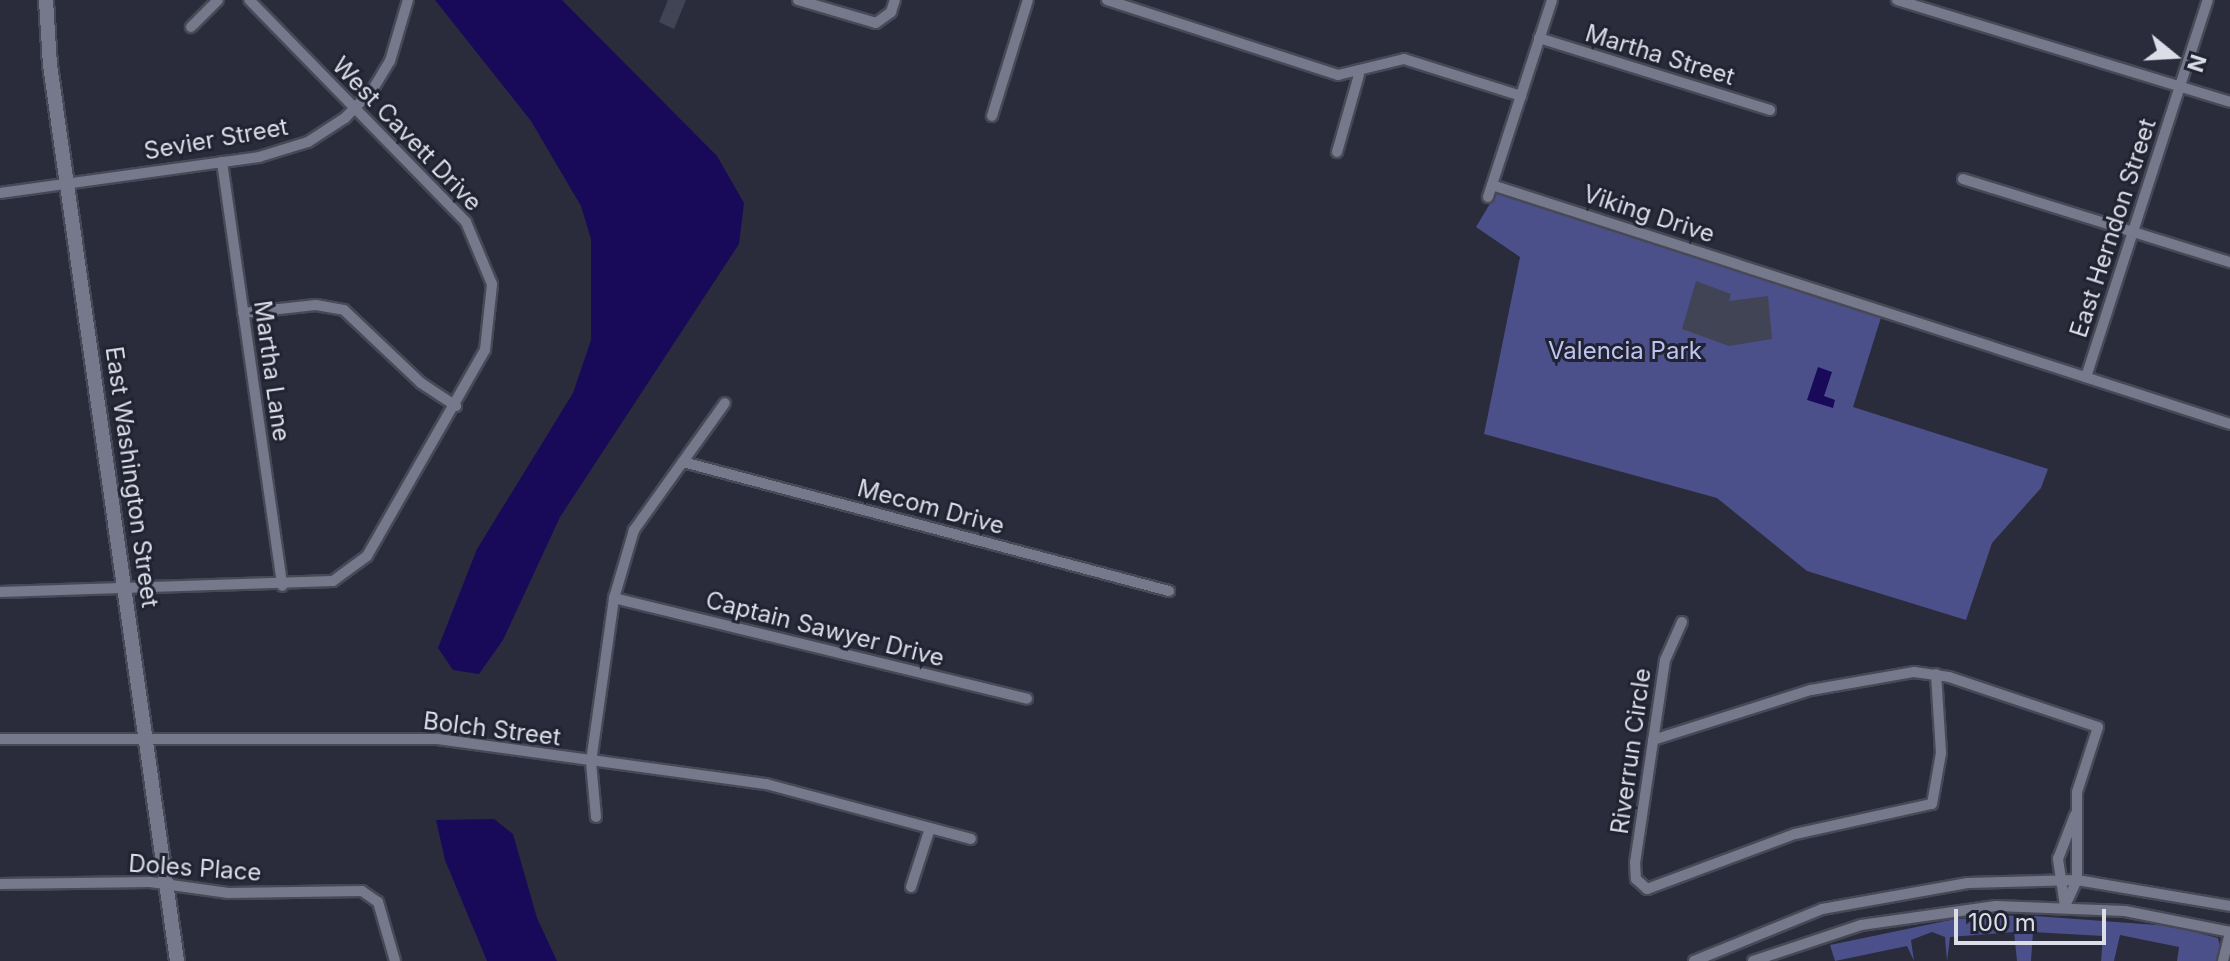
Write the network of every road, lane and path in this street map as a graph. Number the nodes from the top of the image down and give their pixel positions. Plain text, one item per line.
1 (46, 0) edge
2 (218, 0) edge
3 (249, 0) edge
4 (408, 0) edge
5 (798, 0) edge
6 (895, 0) edge
7 (1028, 0) edge
8 (1107, 0) edge
9 (1552, 0) edge
10 (1897, 0) edge
11 (2208, 0) edge
12 (191, 27) dead end
13 (1539, 38) junction
14 (1359, 75) junction
15 (2180, 85) junction
16 (1521, 96) junction
17 (2230, 102) edge
18 (357, 108) junction
19 (1770, 110) dead end
20 (992, 116) dead end
21 (1337, 152) dead end
22 (222, 162) junction
23 (1963, 179) dead end
24 (67, 184) junction
25 (1492, 185) junction
26 (0, 193) edge
27 (1488, 197) dead end
28 (2133, 231) junction
29 (2230, 262) edge
30 (243, 313) junction
31 (2082, 376) junction
32 (725, 403) dead end
33 (456, 406) junction
34 (2230, 424) edge
35 (683, 462) junction
36 (282, 586) junction
37 (125, 590) junction
38 (1169, 591) dead end
39 (0, 592) edge
40 (614, 598) junction
41 (1682, 622) dead end
42 (1936, 674) junction
43 (1027, 699) dead end
44 (147, 737) junction
45 (0, 739) edge
46 (1653, 740) junction
47 (591, 762) junction
48 (2075, 815) junction
49 (596, 817) dead end
50 (930, 828) junction
51 (971, 839) dead end
52 (2056, 880) junction
53 (2077, 880) junction
54 (167, 882) junction
55 (0, 884) edge
56 (911, 887) dead end
57 (2065, 906) junction
58 (2230, 906) edge
59 (2230, 932) edge
60 (177, 961) edge
61 (395, 961) edge
62 (1694, 961) edge
63 (1753, 961) edge
64 (2223, 961) edge

1 - 24 street, East Washington Street
2 - 12 street
3 - 18 street, West Cavett Drive
4 - 18 street, Sevier Street
5 - 6 street
7 - 20 street
8 - 14 street
9 - 13 street
10 - 15 street
11 - 15 street, East Herndon Street
13 - 16 street
13 - 19 street, Martha Street
14 - 16 street
14 - 21 street
15 - 17 street
15 - 28 street, East Herndon Street
16 - 25 street
18 - 22 street, Sevier Street
18 - 33 street, West Cavett Drive
22 - 24 street, Sevier Street
22 - 30 street, Martha Lane
23 - 28 street
24 - 26 street, Sevier Street
24 - 37 street, East Washington Street
25 - 27 street
25 - 31 street, Viking Drive
28 - 29 street
28 - 31 street, East Herndon Street
30 - 33 street
30 - 36 street, Martha Lane
31 - 34 street
32 - 35 street
33 - 36 street, West Cavett Drive
35 - 38 street, Mecom Drive
35 - 40 street
36 - 37 street, West Cavett Drive
37 - 39 street, West Cavett Drive
37 - 44 street, East Washington Street
40 - 43 street, Captain Sawyer Drive
40 - 47 street
41 - 46 street, Riverrun Circle
42 - 46 street
42 - 46 street, Riverrun Circle
42 - 48 street
44 - 45 street, Bolch Street
44 - 47 street, Bolch Street
44 - 54 street, East Washington Street
47 - 49 street
47 - 50 street, Bolch Street
48 - 52 street
48 - 53 street
50 - 51 street, Bolch Street
50 - 56 street
52 - 53 street
52 - 57 street
52 - 62 street
53 - 57 street
53 - 58 street
54 - 55 street, Doles Place
54 - 60 street, East Washington Street
54 - 61 street, Doles Place
57 - 59 street
57 - 63 street
59 - 64 street

